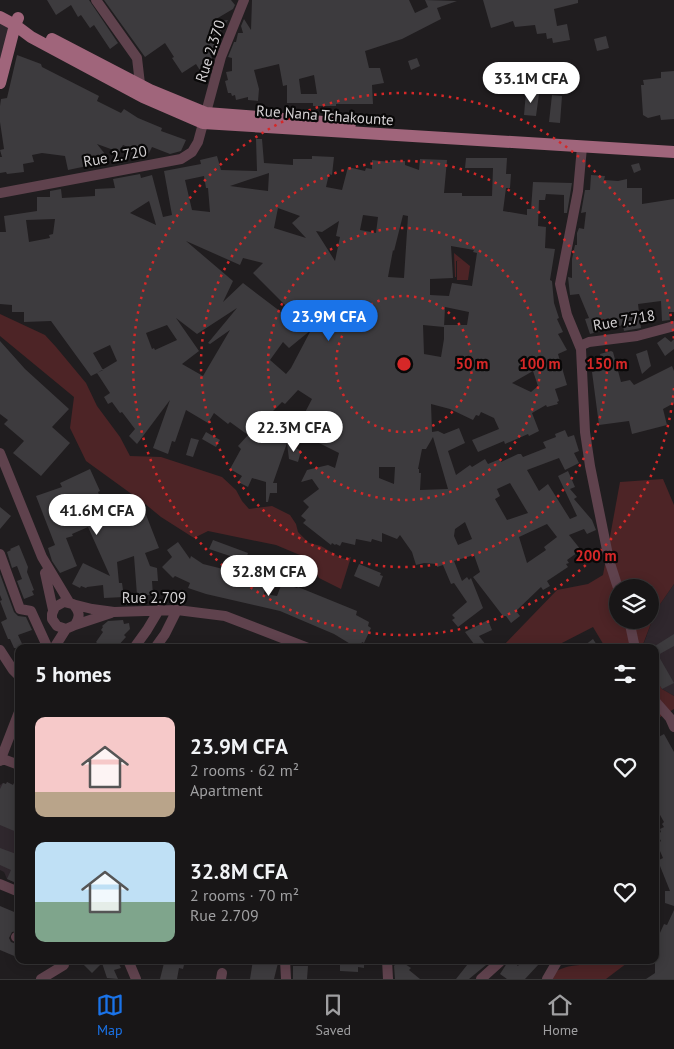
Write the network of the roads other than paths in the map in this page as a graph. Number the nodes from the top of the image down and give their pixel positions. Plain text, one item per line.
1 (96, 0) edge
2 (244, 0) edge
3 (0, 8) edge
4 (0, 17) edge
5 (16, 22) junction
6 (0, 83) edge
7 (140, 84) junction
8 (205, 118) junction
9 (674, 145) edge
10 (582, 147) junction
11 (674, 152) edge
12 (0, 193) edge
13 (674, 326) edge
14 (580, 346) junction
15 (0, 453) edge
16 (0, 554) edge
17 (42, 557) junction
18 (615, 579) edge
19 (73, 605) junction
20 (158, 610) junction
21 (177, 610) junction
22 (114, 612) junction
23 (53, 614) junction
24 (71, 627) junction
25 (631, 629) edge
26 (48, 644) edge
27 (49, 644) edge
28 (51, 644) edge
29 (137, 644) edge
30 (158, 644) edge
31 (298, 644) edge
32 (634, 644) edge
33 (0, 650) edge
34 (15, 672) edge
35 (659, 705) edge
36 (15, 722) edge
37 (674, 726) edge
38 (0, 759) edge
39 (15, 764) edge
40 (0, 884) edge
41 (15, 890) edge
42 (64, 964) edge
43 (130, 964) edge
44 (285, 964) edge
45 (387, 964) edge
46 (498, 964) edge
47 (556, 964) edge
48 (41, 979) edge
49 (136, 979) edge
50 (286, 979) edge
51 (388, 979) edge
52 (481, 979) edge
53 (547, 979) edge

1 - 7 street
2 - 8 street, Rue 2.370
3 - 5 main road, Rue Nana Tchakounte
4 - 5 main road, Rue Nana Tchakounte
5 - 6 main road
5 - 7 main road, Rue Nana Tchakounte
5 - 8 main road, Rue Nana Tchakounte
7 - 8 main road, Rue Nana Tchakounte
8 - 9 main road, Rue Nana Tchakounte
8 - 10 main road, Rue Nana Tchakounte
8 - 12 street, Rue 2.720
10 - 11 main road, Rue Nana Tchakounte
10 - 14 street
13 - 14 street, Rue 7.718
14 - 18 street
15 - 17 street
16 - 26 street
17 - 19 street
17 - 23 street
19 - 22 street, Rue 2.709
19 - 23 street
19 - 24 street
20 - 21 street, Rue 2.709
20 - 22 street, Rue 2.709
20 - 29 street
21 - 30 street
21 - 31 street, Rue 2.709
22 - 24 street, Rue 2.709
23 - 24 street
23 - 27 street
24 - 28 street
25 - 32 street
33 - 34 street
35 - 37 street
36 - 38 street
38 - 39 street
40 - 41 street
42 - 48 street
43 - 49 street
44 - 50 street
45 - 51 street
46 - 52 street
47 - 53 street

